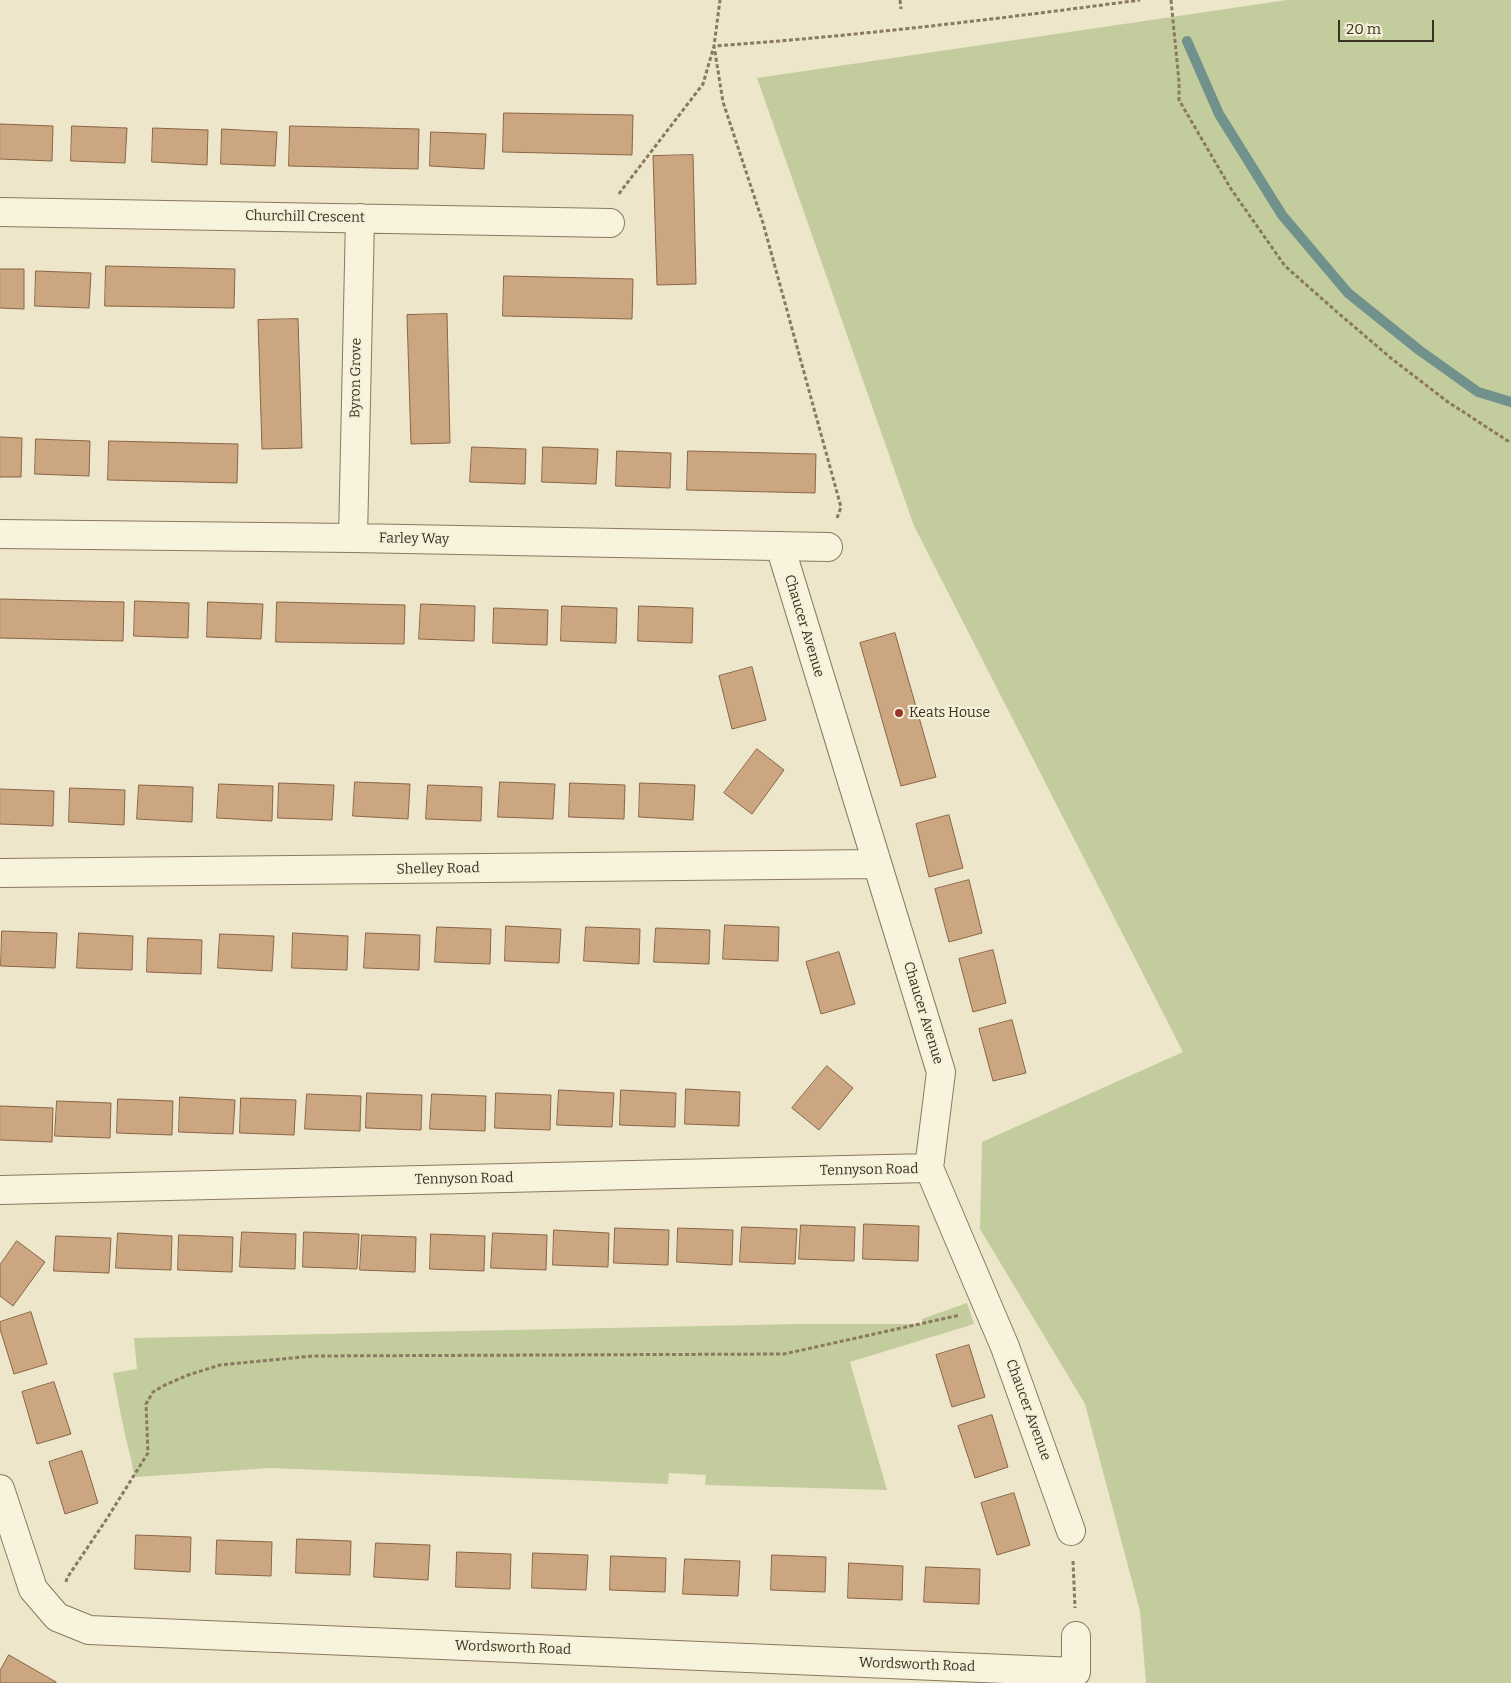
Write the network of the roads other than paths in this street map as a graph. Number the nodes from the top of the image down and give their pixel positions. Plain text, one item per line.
1 (0, 212) edge
2 (360, 218) junction
3 (610, 223) road end
4 (0, 534) edge
5 (353, 538) junction
6 (780, 546) junction
7 (828, 547) road end
8 (876, 864) junction
9 (0, 873) edge
10 (928, 1168) junction
11 (0, 1190) edge
12 (0, 1489) edge
13 (1071, 1531) road end
14 (1076, 1636) road end

1 - 2 street, Churchill Crescent
2 - 3 street, Churchill Crescent
2 - 5 street, Byron Grove
4 - 5 street, Farley Way
5 - 6 street, Farley Way
6 - 7 street, Farley Way
6 - 8 street, Chaucer Avenue
8 - 9 street, Shelley Road
8 - 10 street, Chaucer Avenue
10 - 11 street, Tennyson Road
10 - 13 street, Chaucer Avenue
12 - 14 street, Wordsworth Road

